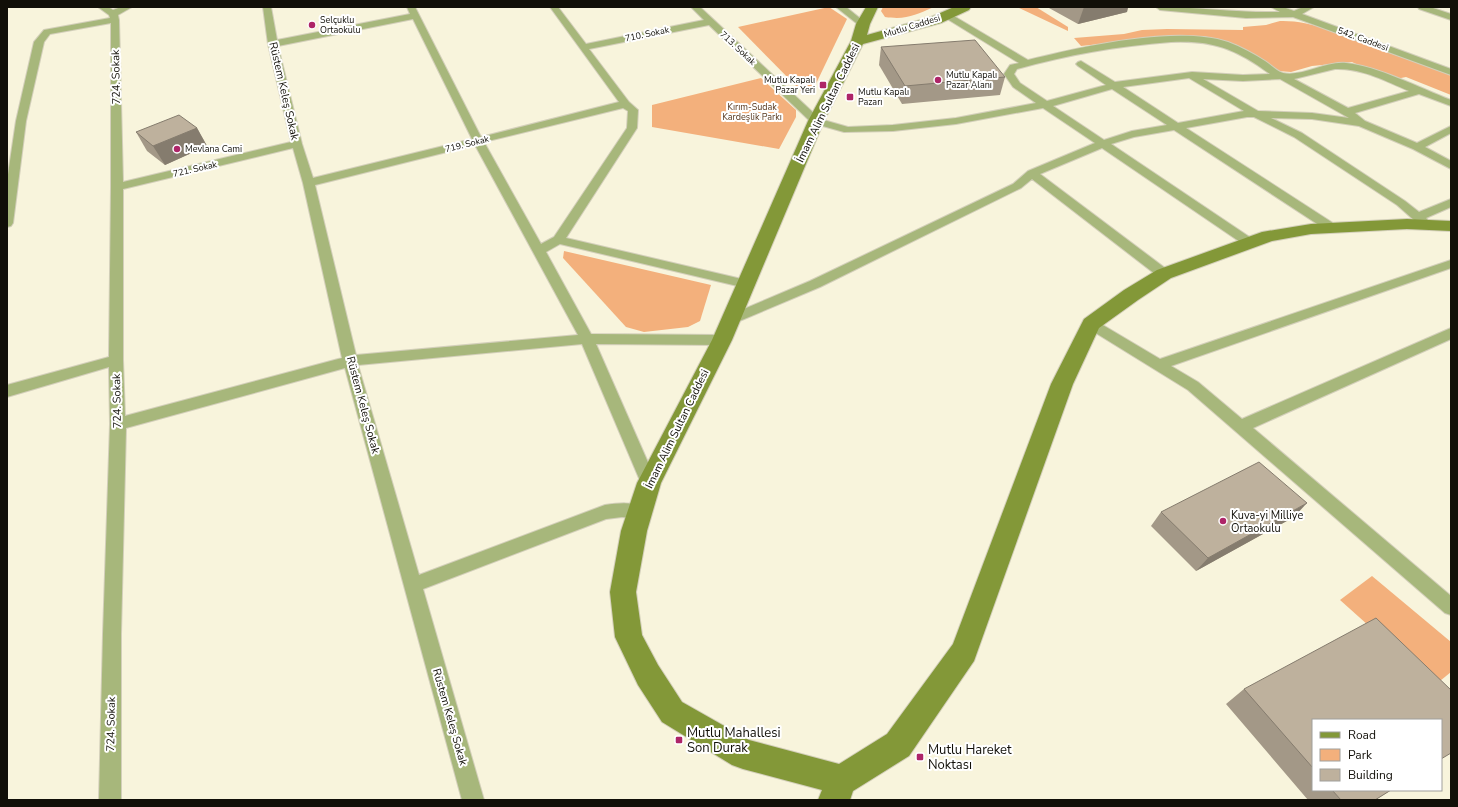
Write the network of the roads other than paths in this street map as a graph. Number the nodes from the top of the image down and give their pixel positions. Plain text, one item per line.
1 (128, 7) edge
2 (266, 7) edge
3 (554, 7) edge
4 (695, 7) edge
5 (840, 7) edge
6 (872, 7) edge
7 (965, 7) edge
8 (1160, 7) edge
9 (1275, 7) edge
10 (1310, 7) edge
11 (1422, 7) edge
12 (414, 12) edge
13 (110, 14) edge
14 (1294, 14) junction
15 (947, 15) junction
16 (1451, 16) edge
17 (710, 22) junction
18 (861, 32) junction
19 (273, 44) junction
20 (584, 47) junction
21 (1026, 63) junction
22 (1081, 64) dead end
23 (1451, 72) edge
24 (1192, 75) junction
25 (1282, 76) junction
26 (1115, 85) junction
27 (1419, 91) junction
28 (1451, 103) edge
29 (625, 104) junction
30 (1044, 105) junction
31 (1347, 112) junction
32 (1255, 114) junction
33 (21, 121) junction
34 (816, 121) junction
35 (1361, 123) junction
36 (7, 124) edge
37 (1176, 126) junction
38 (1451, 129) edge
39 (478, 141) junction
40 (296, 144) junction
41 (1102, 144) junction
42 (1417, 147) junction
43 (1451, 166) edge
44 (1032, 173) junction
45 (309, 183) junction
46 (117, 187) junction
47 (1451, 202) edge
48 (1422, 221) junction
49 (7, 223) edge
50 (1451, 226) edge
51 (1332, 228) junction
52 (558, 240) junction
53 (1250, 243) junction
54 (539, 251) junction
55 (1451, 264) edge
56 (1164, 274) junction
57 (746, 284) junction
58 (1090, 324) junction
59 (726, 330) junction
60 (1451, 333) edge
61 (587, 339) junction
62 (116, 360) junction
63 (350, 361) junction
64 (1158, 365) junction
65 (7, 391) edge
66 (118, 424) junction
67 (1240, 426) junction
68 (648, 484) junction
69 (640, 512) junction
70 (413, 585) junction
71 (1451, 607) edge
72 (838, 790) edge
73 (110, 800) edge
74 (474, 800) edge

1 - 13 street
2 - 19 street, Rüstem Keleş Sokak
3 - 20 street
4 - 17 street, 713. Sokak
5 - 18 street
6 - 18 street, İmam Alim Sultan Caddesi
7 - 15 street, Mutlu Caddesi
8 - 14 street
9 - 14 street, 542. Caddesi
10 - 14 street
11 - 16 street
12 - 19 street
12 - 39 street
13 - 33 street
13 - 46 street, 724. Sokak
14 - 23 street, 542. Caddesi
15 - 18 street, Mutlu Caddesi
15 - 21 street
17 - 20 street, 710. Sokak
17 - 34 street, 713. Sokak
18 - 34 street, İmam Alim Sultan Caddesi
19 - 40 street, Rüstem Keleş Sokak
20 - 29 street
21 - 25 street
21 - 30 street
22 - 26 street
24 - 25 street
24 - 26 street
24 - 32 street
25 - 27 street
25 - 31 street
26 - 30 street
26 - 37 street
27 - 28 street
27 - 31 street
29 - 39 street, 719. Sokak
29 - 52 street
30 - 34 street
30 - 41 street
31 - 35 street
32 - 35 street
32 - 37 street
32 - 48 street
33 - 36 street
33 - 49 street
34 - 57 street, İmam Alim Sultan Caddesi
35 - 42 street
37 - 41 street
37 - 51 street
38 - 42 street
39 - 45 street, 719. Sokak
39 - 54 street
40 - 45 street, Rüstem Keleş Sokak
40 - 46 street, 721. Sokak
41 - 44 street
41 - 53 street
42 - 43 street
44 - 56 street
44 - 59 street
45 - 63 street, Rüstem Keleş Sokak
46 - 62 street, 724. Sokak
47 - 48 street
48 - 50 street
48 - 51 street
51 - 53 street
52 - 54 street
52 - 57 street
53 - 56 street
54 - 61 street
55 - 64 street
56 - 58 street
57 - 59 street, İmam Alim Sultan Caddesi
58 - 64 street
58 - 72 street
59 - 61 street
59 - 68 street, İmam Alim Sultan Caddesi
60 - 67 street
61 - 63 street
61 - 68 street
62 - 65 street
62 - 66 street, 724. Sokak
63 - 66 street
63 - 70 street, Rüstem Keleş Sokak
64 - 67 street
66 - 73 street, 724. Sokak
67 - 71 street
68 - 69 street, İmam Alim Sultan Caddesi
69 - 70 street
69 - 72 street, İmam Alim Sultan Caddesi
70 - 74 street, Rüstem Keleş Sokak

